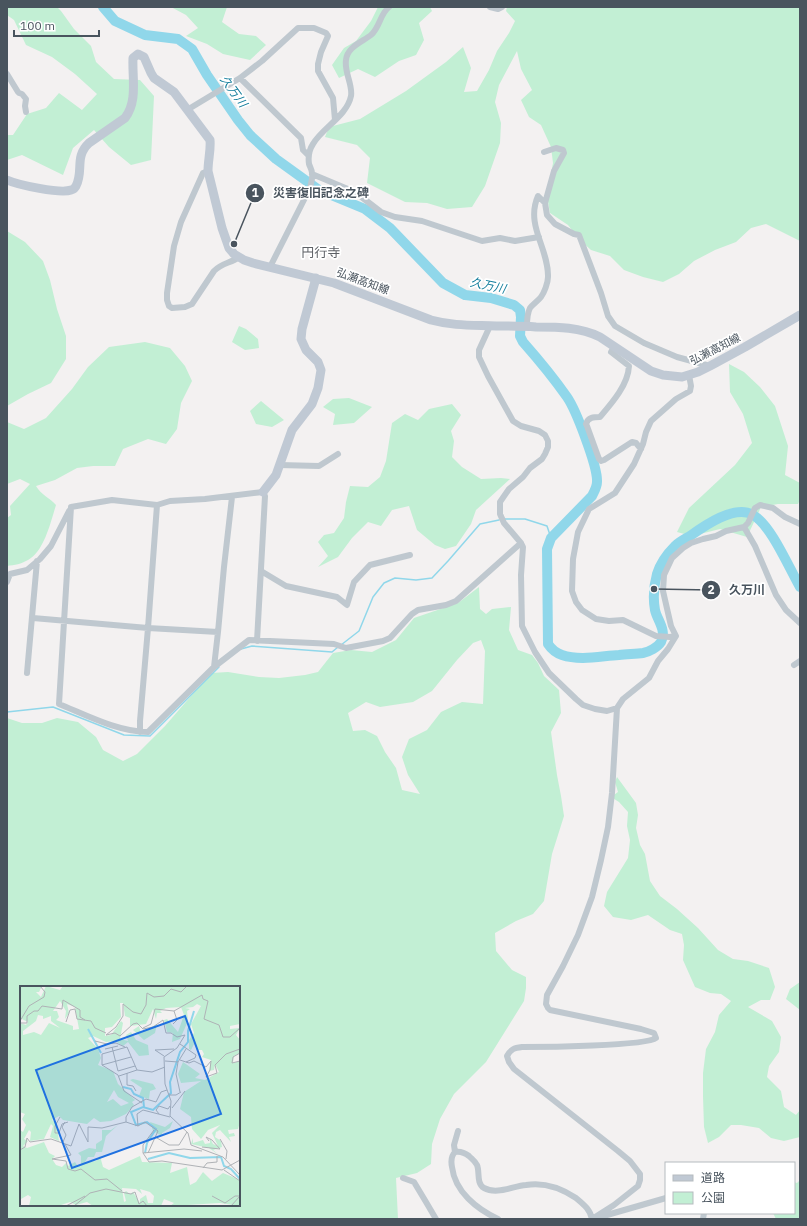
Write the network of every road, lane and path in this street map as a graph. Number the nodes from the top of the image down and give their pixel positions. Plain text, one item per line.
1 (389, 7) edge
2 (490, 7) edge
3 (502, 7) edge
4 (7, 74) edge
5 (240, 78) junction
6 (187, 110) junction
7 (26, 112) dead end
8 (335, 120) junction
9 (544, 152) dead end
10 (308, 155) junction
11 (208, 170) junction
12 (312, 174) junction
13 (7, 180) edge
14 (545, 203) junction
15 (539, 237) junction
16 (239, 257) junction
17 (270, 268) junction
18 (316, 278) junction
19 (800, 315) edge
20 (490, 326) junction
21 (526, 326) junction
22 (614, 347) junction
23 (710, 366) junction
24 (689, 375) junction
25 (641, 449) junction
26 (338, 454) dead end
27 (279, 465) junction
28 (263, 492) junction
29 (232, 497) junction
30 (156, 505) junction
31 (71, 507) junction
32 (800, 524) edge
33 (746, 525) junction
34 (520, 543) junction
35 (410, 556) dead end
36 (37, 561) junction
37 (261, 571) junction
38 (7, 582) edge
39 (33, 618) junction
40 (63, 620) junction
41 (800, 623) edge
42 (148, 628) junction
43 (218, 632) junction
44 (673, 636) junction
45 (257, 641) junction
46 (800, 661) edge
47 (794, 665) dead end
48 (214, 667) junction
49 (28, 673) dead end
50 (617, 708) junction
51 (140, 732) junction
52 (458, 1131) dead end
53 (455, 1152) junction
54 (403, 1178) dead end
55 (665, 1198) edge
56 (436, 1219) edge
57 (498, 1219) edge
58 (592, 1219) edge

1 - 8 street
2 - 3 street
4 - 7 street
5 - 6 street
5 - 8 street
5 - 10 street
6 - 11 main road, 弘瀬高知線
6 - 13 main road, 弘瀬高知線
8 - 10 street
9 - 14 street
10 - 12 street
11 - 16 main road, 弘瀬高知線
11 - 16 street
12 - 15 street
12 - 17 street
14 - 15 street
14 - 23 street
15 - 21 street
16 - 17 main road, 弘瀬高知線
17 - 18 main road, 弘瀬高知線
18 - 20 main road, 弘瀬高知線
18 - 27 main road
19 - 23 main road, 弘瀬高知線
20 - 21 main road, 弘瀬高知線
20 - 34 street
21 - 22 main road, 弘瀬高知線
22 - 24 main road, 弘瀬高知線
22 - 25 street
23 - 24 main road, 弘瀬高知線
24 - 25 street
25 - 44 street
26 - 27 street
27 - 28 main road
28 - 29 street
28 - 37 street
29 - 30 street
29 - 43 street
30 - 31 street
30 - 42 street
31 - 36 street
31 - 40 street
32 - 33 street
33 - 41 street
33 - 44 street
34 - 45 street
34 - 50 street
35 - 37 street
36 - 38 street
36 - 39 street
37 - 45 street
39 - 40 street
39 - 49 street
40 - 42 street
40 - 51 street
42 - 43 street
42 - 51 street
43 - 48 street
44 - 50 street
45 - 48 street
46 - 47 street
48 - 51 street
50 - 58 street
52 - 53 street
53 - 57 street
53 - 58 street
54 - 56 street
55 - 58 street

